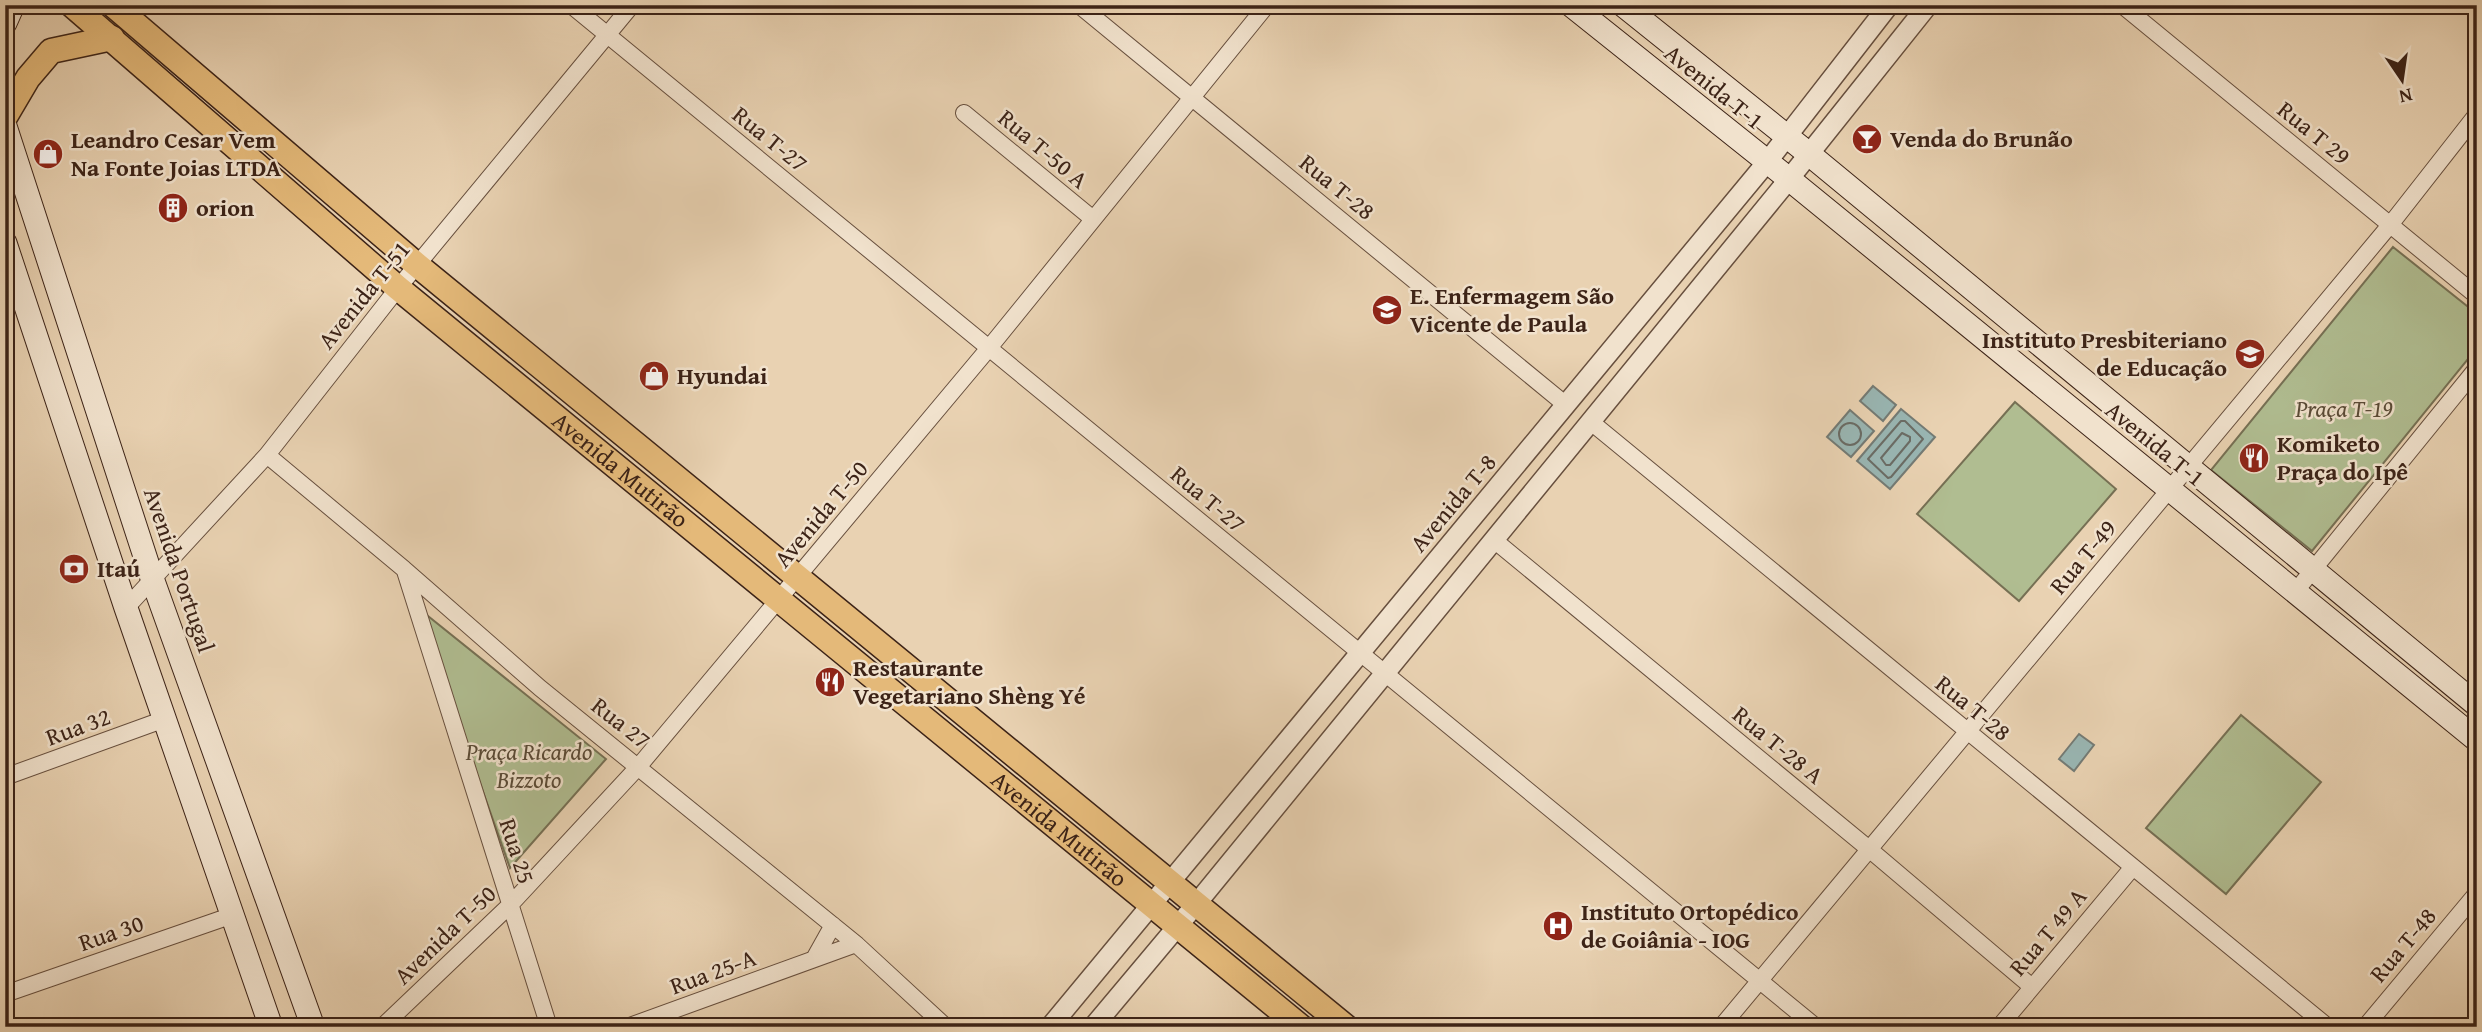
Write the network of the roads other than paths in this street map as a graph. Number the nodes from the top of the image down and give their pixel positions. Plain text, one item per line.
1 (13, 5) edge
2 (72, 5) edge
3 (113, 5) edge
4 (571, 5) edge
5 (632, 5) edge
6 (1079, 5) edge
7 (1267, 5) edge
8 (1571, 5) edge
9 (1623, 5) edge
10 (1889, 5) edge
11 (1928, 5) edge
12 (2122, 5) edge
13 (5, 23) edge
14 (608, 35) junction
15 (111, 38) junction
16 (1191, 97) junction
17 (964, 113) dead end
18 (2477, 114) edge
19 (5, 117) edge
20 (5, 126) edge
21 (1786, 137) junction
22 (1809, 154) junction
23 (1766, 162) junction
24 (1789, 179) junction
25 (1093, 219) junction
26 (2390, 225) junction
27 (5, 243) edge
28 (417, 265) junction
29 (398, 288) junction
30 (2477, 296) edge
31 (989, 348) junction
32 (2477, 368) edge
33 (1566, 405) junction
34 (1591, 422) junction
35 (267, 455) junction
36 (2188, 467) junction
37 (2169, 489) junction
38 (1494, 540) junction
39 (404, 569) junction
40 (2313, 570) junction
41 (798, 577) junction
42 (153, 581) junction
43 (2295, 592) junction
44 (779, 600) junction
45 (126, 608) junction
46 (1360, 654) junction
47 (1384, 674) junction
48 (2477, 705) edge
49 (165, 719) junction
50 (1967, 732) junction
51 (2477, 740) edge
52 (639, 766) junction
53 (5, 777) edge
54 (1870, 849) junction
55 (2133, 867) junction
56 (1171, 882) junction
57 (2477, 894) edge
58 (1197, 903) junction
59 (510, 905) junction
60 (1152, 905) junction
61 (233, 915) junction
62 (833, 925) junction
63 (1178, 926) junction
64 (856, 944) junction
65 (814, 959) junction
66 (1761, 981) junction
67 (2032, 987) junction
68 (5, 994) edge
69 (271, 1027) edge
70 (313, 1027) edge
71 (382, 1027) edge
72 (549, 1027) edge
73 (627, 1027) edge
74 (946, 1027) edge
75 (1050, 1027) edge
76 (1093, 1027) edge
77 (1301, 1027) edge
78 (1346, 1027) edge
79 (1721, 1027) edge
80 (1816, 1027) edge
81 (1998, 1027) edge
82 (2328, 1027) edge
83 (2365, 1027) edge

1 - 13 main road
2 - 15 main road, Avenida Mutirão
3 - 28 main road, Avenida Mutirão
4 - 14 street, Rua T-27
5 - 14 street, Avenida T-51
6 - 16 street, Rua T-28
7 - 16 street, Avenida T-50
8 - 23 main road, Avenida T-1
9 - 21 main road, Avenida T-1
10 - 21 street, Avenida T-8
11 - 22 street
12 - 26 street, Rua T 29
14 - 28 street, Avenida T-51
14 - 31 street, Rua T-27
15 - 19 main road
15 - 29 main road, Avenida Mutirão
16 - 25 street, Avenida T-50
16 - 33 street, Rua T-28
17 - 25 street, Rua T-50 A
18 - 26 street, Rua T-49
20 - 42 main road, Avenida Portugal
21 - 22 main road, Avenida T-1
21 - 23 street, Avenida T-8
22 - 24 street
22 - 36 main road, Avenida T-1
23 - 24 main road, Avenida T-1
23 - 33 street, Avenida T-8
24 - 34 street
24 - 37 main road, Avenida T-1
25 - 31 street, Avenida T-50
26 - 30 street, Rua T 29
26 - 36 street, Rua T-49
27 - 45 main road
28 - 29 street, Avenida T-51
28 - 41 main road, Avenida Mutirão
29 - 35 street, Avenida T-51
29 - 44 main road, Avenida Mutirão
31 - 41 street, Avenida T-50
31 - 46 street, Rua T-27
32 - 40 street
33 - 46 street, Avenida T-8
34 - 38 street
34 - 50 street, Rua T-28
35 - 39 street, Rua 27
35 - 42 street, Avenida T-51
36 - 37 street, Rua T-49
36 - 40 main road, Avenida T-1
37 - 43 main road, Avenida T-1
37 - 50 street, Rua T-49
38 - 47 street
38 - 54 street, Rua T-28 A
39 - 52 street, Rua 27
39 - 59 street, Rua 25
40 - 43 street
40 - 48 main road, Avenida T-1
41 - 44 street, Avenida T-50
41 - 56 main road, Avenida Mutirão
42 - 45 street, Avenida T-51
42 - 70 main road, Avenida Portugal
43 - 51 main road, Avenida T-1
44 - 52 street, Avenida T-50
44 - 60 main road, Avenida Mutirão
45 - 49 main road
46 - 47 street, Rua T-27
46 - 56 street, Avenida T-8
47 - 58 street
47 - 66 street, Rua T-27
49 - 53 street, Rua 32
49 - 61 main road
50 - 54 street, Rua T-49
50 - 55 street, Rua T-28
52 - 59 street, Avenida T-50
52 - 62 street, Rua 27
54 - 66 street, Rua T-49
54 - 67 street, Rua T-28 A
55 - 67 street, Rua T 49 A
55 - 82 street, Rua T-28
56 - 58 main road, Avenida Mutirão
56 - 60 street, Avenida T-8
57 - 83 street, Rua T-48
58 - 63 street
58 - 78 main road, Avenida Mutirão
59 - 71 street, Avenida T-50
59 - 72 street, Rua 25
60 - 63 main road, Avenida Mutirão
60 - 75 street, Avenida T-8
61 - 68 street, Rua 30
61 - 69 main road
62 - 64 street, Rua 27
62 - 65 street
63 - 76 street
63 - 77 main road, Avenida Mutirão
64 - 65 street, Rua 25-A
64 - 74 street, Rua 27
65 - 73 street, Rua 25-A
66 - 79 street, Rua T-49
66 - 80 street, Rua T-27
67 - 81 street, Rua T 49 A

